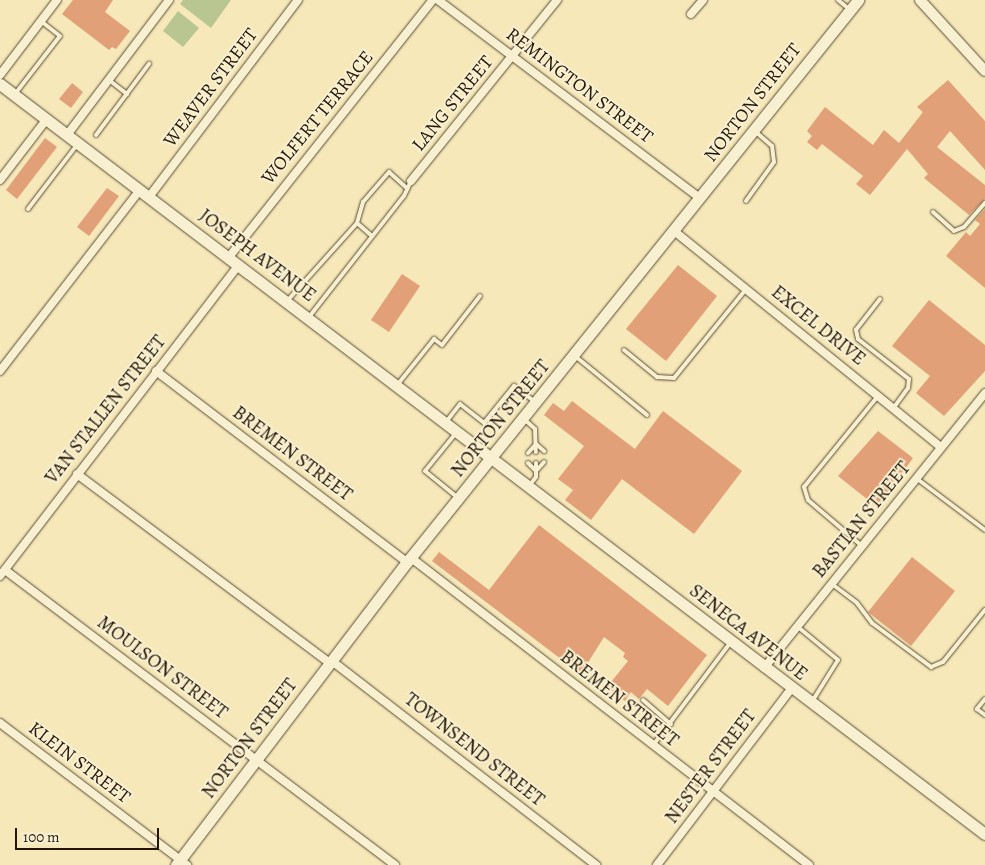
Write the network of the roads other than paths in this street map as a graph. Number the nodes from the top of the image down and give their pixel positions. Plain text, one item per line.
1 (57, 0) edge
2 (170, 0) edge
3 (298, 0) edge
4 (433, 0) edge
5 (438, 0) edge
6 (557, 0) edge
7 (703, 0) edge
8 (838, 0) edge
9 (920, 0) edge
10 (854, 5) edge
11 (691, 14) dead end
12 (41, 21) junction
13 (512, 56) junction
14 (149, 64) dead end
15 (985, 71) edge
16 (0, 75) edge
17 (109, 80) junction
18 (0, 84) edge
19 (127, 94) junction
20 (14, 95) junction
21 (46, 120) junction
22 (754, 130) junction
23 (67, 135) junction
24 (96, 135) dead end
25 (78, 144) junction
26 (0, 180) edge
27 (411, 181) joint
28 (408, 189) junction
29 (145, 193) junction
30 (700, 198) junction
31 (746, 201) dead end
32 (985, 203) edge
33 (28, 209) dead end
34 (933, 212) dead end
35 (357, 223) junction
36 (674, 231) junction
37 (372, 236) junction
38 (229, 257) junction
39 (240, 265) junction
40 (746, 289) junction
41 (480, 296) dead end
42 (880, 299) dead end
43 (287, 301) junction
44 (309, 318) junction
45 (624, 350) dead end
46 (575, 356) junction
47 (0, 371) edge
48 (156, 371) junction
49 (397, 386) junction
50 (985, 393) edge
51 (878, 396) junction
52 (537, 403) junction
53 (894, 409) junction
54 (647, 415) dead end
55 (524, 419) junction
56 (446, 423) junction
57 (457, 432) junction
58 (536, 444) junction
59 (941, 447) junction
60 (544, 451) dead end
61 (536, 452) dead end
62 (528, 453) dead end
63 (492, 457) junction
64 (544, 462) dead end
65 (528, 463) dead end
66 (536, 463) dead end
67 (536, 471) junction
68 (77, 474) junction
69 (916, 478) junction
70 (529, 486) junction
71 (459, 498) junction
72 (985, 530) edge
73 (862, 546) junction
74 (409, 560) junction
75 (2, 573) edge
76 (832, 584) junction
77 (985, 610) edge
78 (798, 627) junction
79 (731, 642) junction
80 (331, 662) junction
81 (764, 668) junction
82 (792, 689) junction
83 (985, 699) edge
84 (643, 700) dead end
85 (811, 704) junction
86 (985, 715) edge
87 (0, 723) edge
88 (671, 724) junction
89 (653, 745) junction
90 (257, 759) junction
91 (713, 792) junction
92 (985, 834) edge
93 (181, 863) edge
94 (395, 865) edge
95 (596, 865) edge
96 (657, 865) edge
97 (809, 865) edge

1 - 12 street
2 - 17 street
3 - 29 street, WEAVER STREET
4 - 38 street, WOLFERT TERRACE
5 - 13 street, REMINGTON STREET
6 - 13 street, LANG STREET
7 - 11 street
8 - 10 lane
9 - 15 street
10 - 22 main road, NORTON STREET
12 - 16 street
12 - 20 lane
13 - 27 street, LANG STREET
13 - 30 street, REMINGTON STREET
14 - 19 lane
17 - 19 lane
17 - 23 street
18 - 20 main road, JOSEPH AVENUE
19 - 24 lane
20 - 21 main road, JOSEPH AVENUE
21 - 23 main road, JOSEPH AVENUE
21 - 26 street
22 - 30 main road, NORTON STREET
22 - 31 lane
23 - 25 main road, JOSEPH AVENUE
25 - 29 main road, JOSEPH AVENUE
25 - 33 lane
27 - 28 lane
28 - 35 lane
28 - 37 lane
29 - 38 main road, JOSEPH AVENUE
29 - 47 street, WEAVER STREET
30 - 36 main road, NORTON STREET
32 - 34 lane
35 - 37 lane
35 - 43 lane
36 - 40 street, EXCEL DRIVE
36 - 46 main road, NORTON STREET
37 - 44 lane
38 - 39 main road, JOSEPH AVENUE
39 - 43 main road, JOSEPH AVENUE
39 - 48 street, VAN STALLEN STREET
40 - 45 lane
40 - 51 street, EXCEL DRIVE
41 - 49 lane
42 - 53 lane
43 - 44 main road, JOSEPH AVENUE
44 - 49 main road, JOSEPH AVENUE
46 - 52 main road, NORTON STREET
46 - 54 lane
48 - 68 street, VAN STALLEN STREET
48 - 74 street, BREMEN STREET
49 - 56 main road, JOSEPH AVENUE
50 - 59 street, BASTIAN STREET
51 - 53 street, EXCEL DRIVE
51 - 73 lane
52 - 55 main road, NORTON STREET
52 - 56 lane
53 - 59 street, EXCEL DRIVE
55 - 58 lane
55 - 63 main road, NORTON STREET
56 - 57 main road, JOSEPH AVENUE
57 - 63 main road, JOSEPH AVENUE
57 - 71 lane
58 - 60 lane
58 - 61 lane
58 - 62 lane
59 - 69 street, BASTIAN STREET
63 - 70 main road, SENECA AVENUE
63 - 71 main road, NORTON STREET
64 - 67 lane
65 - 67 lane
66 - 67 lane
67 - 70 lane
68 - 75 street, VAN STALLEN STREET
68 - 80 street, TOWNSEND STREET
69 - 72 lane
69 - 73 street, BASTIAN STREET
70 - 79 main road, SENECA AVENUE
71 - 74 main road, NORTON STREET
73 - 76 street, BASTIAN STREET
74 - 80 main road, NORTON STREET
74 - 89 street, BREMEN STREET
75 - 90 street, MOULSON STREET
76 - 77 lane
76 - 78 street, BASTIAN STREET
78 - 81 street, BASTIAN STREET
78 - 85 lane
79 - 81 main road, SENECA AVENUE
79 - 88 lane
80 - 90 main road, NORTON STREET
80 - 95 street, TOWNSEND STREET
81 - 82 main road, SENECA AVENUE
82 - 85 main road, SENECA AVENUE
82 - 91 street, NESTER STREET
83 - 86 lane
84 - 88 lane
85 - 92 main road, SENECA AVENUE
87 - 93 street, KLEIN STREET
88 - 89 lane
89 - 91 street, BREMEN STREET
90 - 93 main road, NORTON STREET
90 - 94 street, MOULSON STREET
91 - 96 street, NESTER STREET
91 - 97 street, BREMEN STREET

